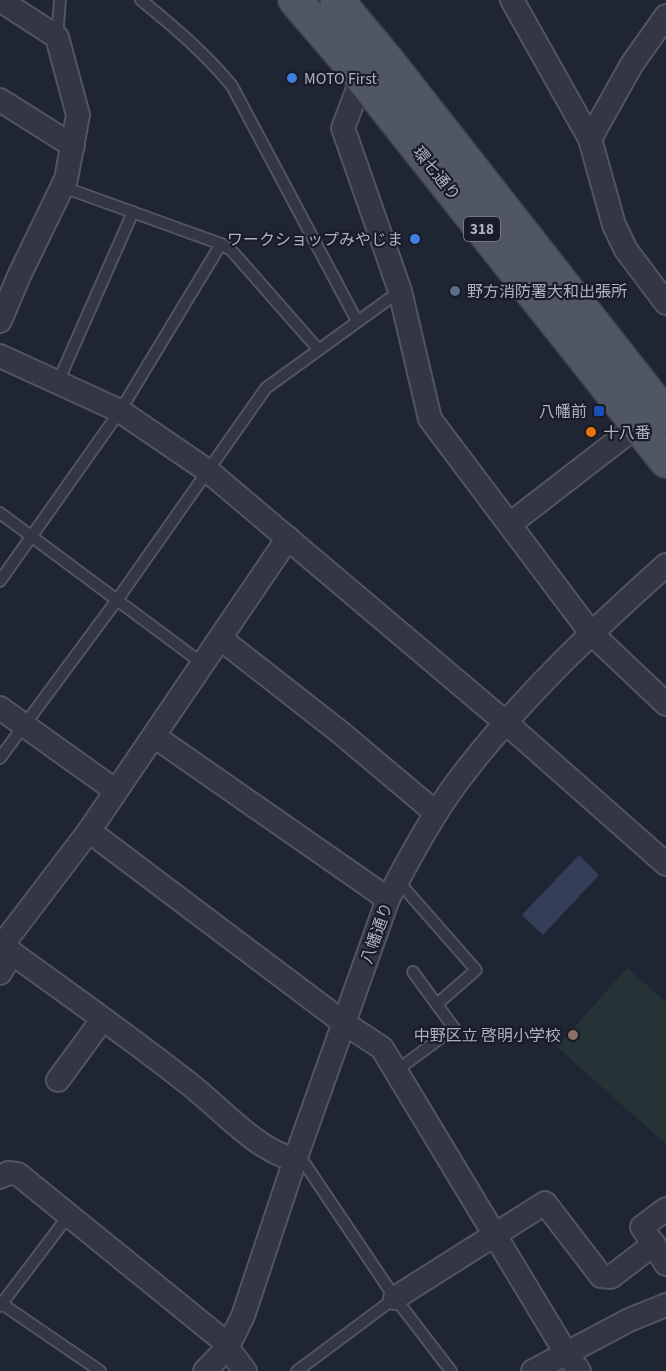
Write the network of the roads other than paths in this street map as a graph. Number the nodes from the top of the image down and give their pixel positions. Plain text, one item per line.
1 (0, 0) edge
2 (60, 0) edge
3 (141, 0) edge
4 (296, 0) edge
5 (337, 0) edge
6 (512, 0) edge
7 (666, 16) edge
8 (57, 37) junction
9 (362, 78) junction
10 (0, 100) edge
11 (590, 139) junction
12 (72, 146) junction
13 (63, 187) junction
14 (133, 212) junction
15 (221, 244) junction
16 (9, 272) edge
17 (400, 291) junction
18 (666, 303) edge
19 (0, 321) edge
20 (357, 321) junction
21 (318, 349) junction
22 (0, 356) edge
23 (58, 382) junction
24 (120, 411) junction
25 (652, 421) edge
26 (666, 461) edge
27 (208, 471) junction
28 (0, 513) edge
29 (510, 524) junction
30 (32, 537) junction
31 (288, 538) junction
32 (666, 565) edge
33 (0, 581) edge
34 (117, 600) junction
35 (591, 633) junction
36 (221, 639) junction
37 (204, 664) junction
38 (666, 704) edge
39 (0, 708) edge
40 (504, 722) junction
41 (22, 726) junction
42 (154, 736) junction
43 (0, 758) edge
44 (116, 791) junction
45 (436, 813) junction
46 (89, 831) junction
47 (666, 864) edge
48 (393, 890) junction
49 (5, 946) edge
50 (413, 972) dead end
51 (0, 973) edge
52 (437, 1004) junction
53 (102, 1020) junction
54 (344, 1023) junction
55 (396, 1071) junction
56 (58, 1080) dead end
57 (295, 1160) junction
58 (0, 1177) edge
59 (666, 1209) edge
60 (69, 1215) junction
61 (495, 1235) junction
62 (654, 1244) junction
63 (666, 1264) edge
64 (395, 1298) junction
65 (1, 1305) edge
66 (666, 1305) edge
67 (227, 1348) junction
68 (573, 1362) edge
69 (100, 1371) edge
70 (205, 1371) edge
71 (245, 1371) edge
72 (297, 1371) edge
73 (451, 1371) edge
74 (533, 1371) edge

1 - 8 street
2 - 8 lane
3 - 20 lane
4 - 9 main road, 環七通り / 318
5 - 25 main road, 環七通り / 318
6 - 11 street
7 - 11 street
8 - 12 street
9 - 17 street
9 - 25 main road, 環七通り / 318
10 - 12 street
11 - 18 street
12 - 13 street
13 - 14 lane
13 - 16 street
14 - 15 lane
14 - 23 lane
15 - 21 lane
15 - 24 lane
16 - 19 street
17 - 20 lane
17 - 29 street
20 - 21 lane
21 - 27 lane
22 - 23 street
23 - 24 street
24 - 27 street
24 - 30 lane
25 - 26 main road, 環七通り / 318
25 - 29 street
27 - 31 street
27 - 34 lane
28 - 30 lane
29 - 35 street
30 - 33 lane
30 - 34 lane
31 - 36 street
31 - 40 street
32 - 35 street, 八幡通り
34 - 37 lane
34 - 41 lane
35 - 38 street
35 - 40 street, 八幡通り
36 - 37 street
36 - 45 street
37 - 42 street
39 - 41 street
40 - 45 street, 八幡通り
40 - 47 street
41 - 43 lane
41 - 44 street
42 - 44 street
42 - 48 street
44 - 46 street
45 - 48 street, 八幡通り
46 - 49 street
46 - 54 street
48 - 52 lane
48 - 54 street, 八幡通り
49 - 51 street
49 - 53 street
50 - 52 lane
52 - 55 lane
53 - 56 street
53 - 57 street
54 - 55 street
54 - 57 street, 八幡通り
55 - 61 street
57 - 64 lane
57 - 67 street, 八幡通り
58 - 60 street
59 - 62 street
60 - 65 lane
60 - 67 street
61 - 62 street
61 - 64 street
61 - 68 street
62 - 63 street
64 - 72 lane
64 - 73 lane
65 - 69 lane
66 - 68 street
67 - 70 street, 八幡通り
67 - 71 street
68 - 74 street

